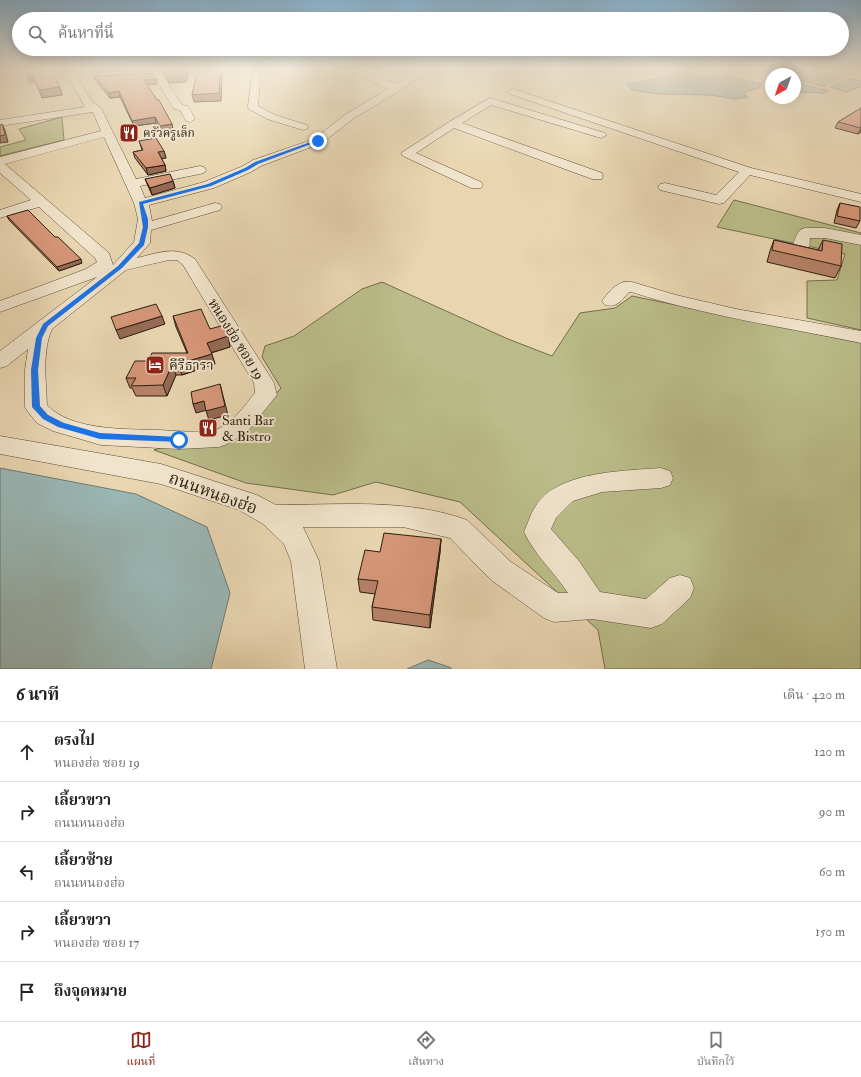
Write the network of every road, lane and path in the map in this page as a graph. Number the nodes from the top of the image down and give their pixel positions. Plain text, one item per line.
1 (86, 101) edge
2 (174, 101) edge
3 (254, 101) edge
4 (376, 101) edge
5 (490, 101) edge
6 (491, 101) edge
7 (540, 101) edge
8 (96, 102) junction
9 (190, 119) dead end
10 (0, 123) edge
11 (453, 124) junction
12 (303, 127) dead end
13 (108, 133) junction
14 (641, 135) junction
15 (611, 138) dead end
16 (626, 143) dead end
17 (0, 161) edge
18 (0, 166) edge
19 (200, 170) dead end
20 (747, 171) junction
21 (597, 176) dead end
22 (132, 184) junction
23 (476, 185) dead end
24 (665, 187) dead end
25 (861, 198) edge
26 (41, 202) junction
27 (141, 203) junction
28 (215, 207) dead end
29 (0, 214) edge
30 (146, 227) junction
31 (861, 240) edge
32 (801, 253) edge
33 (120, 267) junction
34 (611, 301) dead end
35 (0, 307) edge
36 (45, 326) junction
37 (861, 337) edge
38 (0, 360) edge
39 (0, 445) edge
40 (661, 478) dead end
41 (272, 516) junction
42 (680, 588) dead end
43 (592, 605) junction
44 (320, 664) edge

1 - 8 street
2 - 9 street
3 - 12 street
4 - 27 street
5 - 11 street
6 - 15 street
7 - 14 street
8 - 10 street
8 - 13 street
11 - 21 street
11 - 23 street
13 - 17 street
13 - 22 street
14 - 16 street
14 - 20 street
18 - 26 street
19 - 22 street
20 - 24 street
20 - 25 street
22 - 27 street
26 - 29 street
26 - 35 street
27 - 30 street
28 - 30 street
30 - 33 street
31 - 32 street
33 - 36 street
33 - 36 street, หนองฮ่อ ซอย 19
34 - 37 street
36 - 38 street
39 - 41 street, ถนนหนองฮ่อ
40 - 43 street
41 - 43 street
41 - 44 street, ถนนหนองฮ่อ
42 - 43 street

